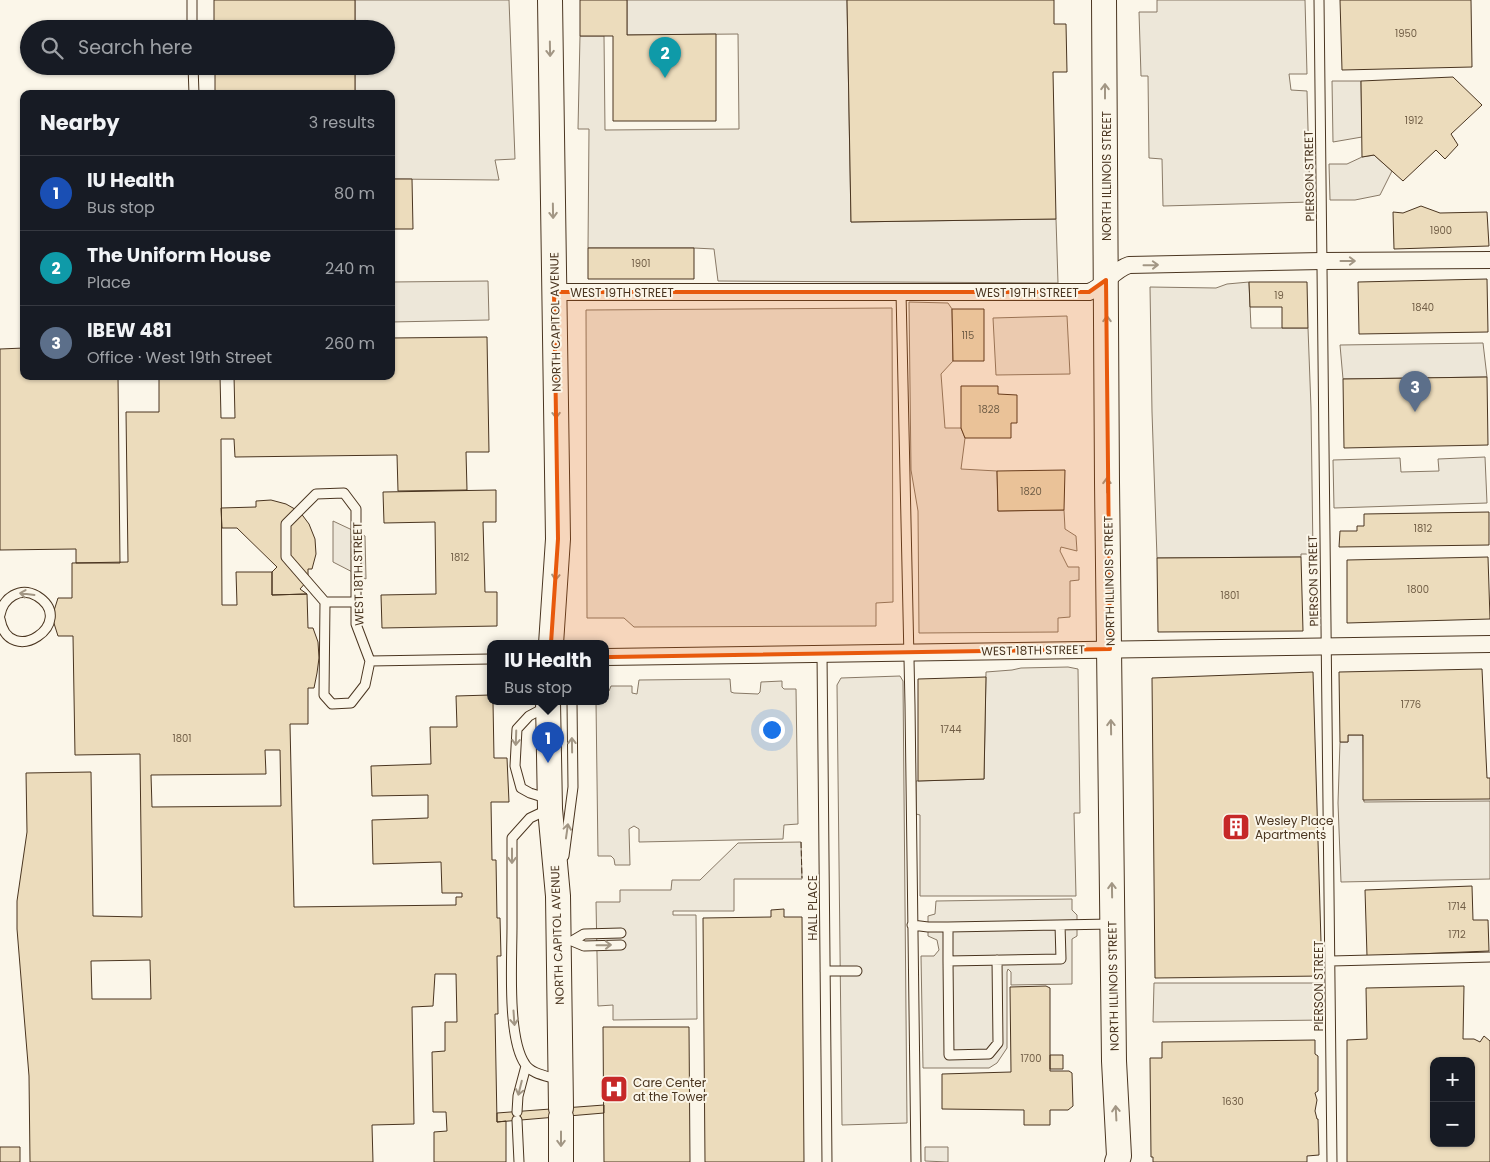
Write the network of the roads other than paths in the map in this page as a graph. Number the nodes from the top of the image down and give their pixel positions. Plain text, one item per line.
1 (192, 0) edge
2 (550, 0) edge
3 (1104, 0) edge
4 (1319, 0) edge
5 (192, 20) edge
6 (193, 75) edge
7 (194, 90) edge
8 (1490, 260) edge
9 (1322, 261) junction
10 (1106, 280) junction
11 (554, 292) junction
12 (901, 292) junction
13 (325, 602) junction
14 (356, 602) junction
15 (0, 617) edge
16 (551, 640) edge
17 (1490, 644) edge
18 (1326, 646) junction
19 (1110, 649) junction
20 (909, 652) junction
21 (822, 654) junction
22 (609, 657) edge
23 (487, 659) edge
24 (370, 661) junction
25 (546, 705) edge
26 (548, 705) edge
27 (572, 705) edge
28 (550, 804) junction
29 (558, 896) junction
30 (1113, 924) junction
31 (912, 925) junction
32 (1060, 925) junction
33 (948, 927) junction
34 (621, 933) dead end
35 (566, 942) junction
36 (621, 945) dead end
37 (1490, 957) edge
38 (997, 960) junction
39 (948, 961) junction
40 (1331, 962) junction
41 (825, 971) junction
42 (857, 971) dead end
43 (526, 1066) junction
44 (560, 1080) junction
45 (1118, 1160) edge
46 (519, 1162) edge
47 (561, 1162) edge
48 (827, 1162) edge
49 (916, 1162) edge
50 (1332, 1162) edge

1 - 5 lane
2 -> 11 main road, NORTH CAPITOL AVENUE
10 -> 3 main road, NORTH ILLINOIS STREET
4 - 9 lane, PIERSON STREET
6 - 7 lane
9 -> 8 street, WEST 19TH STREET
10 -> 9 street, WEST 19TH STREET
9 - 18 lane, PIERSON STREET
10 - 12 street, WEST 19TH STREET
19 -> 10 main road, NORTH ILLINOIS STREET
11 - 12 street, WEST 19TH STREET
11 -> 16 main road, NORTH CAPITOL AVENUE
12 - 20 lane
13 - 14 lane
13 - 14 lane, WEST 18TH STREET
13 - 24 lane
14 - 24 lane, WEST 18TH STREET
15 -> 15 lane
17 - 18 street, WEST 18TH STREET
18 - 19 street, WEST 18TH STREET
18 - 40 lane, PIERSON STREET
19 - 20 street, WEST 18TH STREET
30 -> 19 main road, NORTH ILLINOIS STREET
20 - 21 street, WEST 18TH STREET
20 - 31 lane
21 - 22 street, WEST 18TH STREET
21 - 41 lane, HALL PLACE
23 - 24 lane
25 -> 28 lane
26 - 28 main road, NORTH CAPITOL AVENUE
29 -> 27 lane
28 - 29 main road, NORTH CAPITOL AVENUE
28 -> 43 lane
29 - 35 main road, NORTH CAPITOL AVENUE
30 - 32 lane
45 -> 30 main road, NORTH ILLINOIS STREET
31 - 33 lane
31 - 49 lane
32 - 33 lane
32 - 38 lane
33 - 39 lane
34 - 35 lane
35 -> 36 lane
35 - 44 main road, NORTH CAPITOL AVENUE
37 - 40 lane
38 - 39 lane
38 - 39 lane
40 - 50 lane, PIERSON STREET
41 - 42 lane
41 - 48 lane, HALL PLACE
43 - 44 lane
43 -> 46 lane
44 -> 47 main road, NORTH CAPITOL AVENUE

